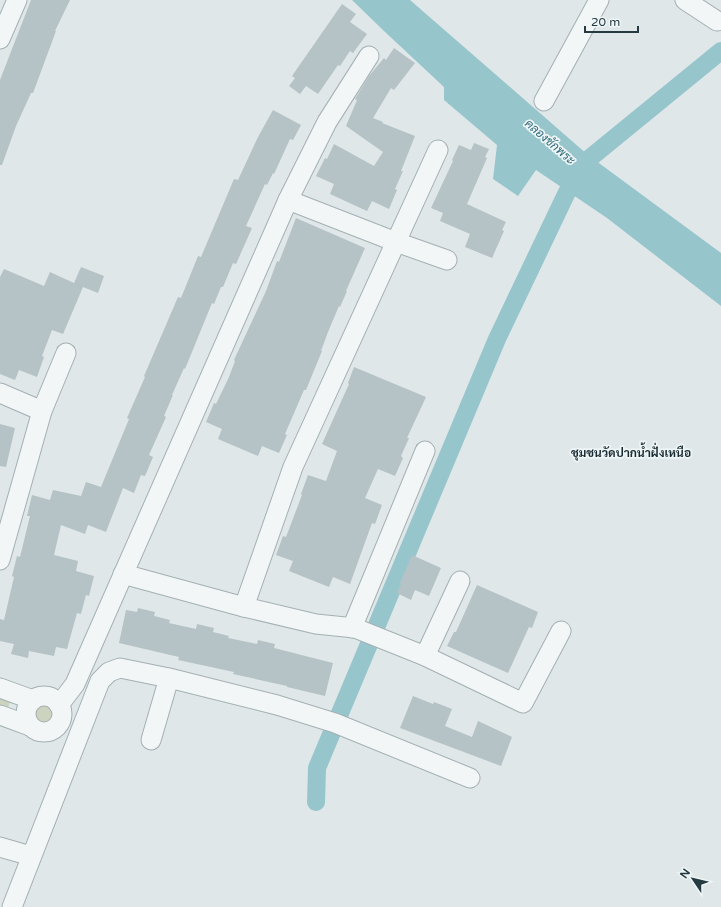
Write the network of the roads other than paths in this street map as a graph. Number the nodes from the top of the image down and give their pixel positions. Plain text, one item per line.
1 (599, 0) edge
2 (684, 0) edge
3 (10, 6) edge
4 (717, 21) dead end
5 (0, 39) edge
6 (369, 56) dead end
7 (544, 101) dead end
8 (438, 150) dead end
9 (288, 200) junction
10 (396, 242) junction
11 (447, 260) dead end
12 (66, 353) dead end
13 (0, 393) edge
14 (42, 411) junction
15 (425, 451) dead end
16 (0, 560) edge
17 (123, 574) junction
18 (460, 581) dead end
19 (244, 607) junction
20 (353, 628) junction
21 (562, 631) dead end
22 (425, 656) junction
23 (169, 678) junction
24 (0, 688) edge
25 (33, 700) junction
26 (59, 705) junction
27 (0, 715) edge
28 (30, 726) junction
29 (150, 740) dead end
30 (470, 778) dead end
31 (1, 851) edge
32 (31, 856) junction
33 (14, 907) edge

1 - 7 street
2 - 4 street
3 - 5 street
6 - 9 street
8 - 10 street
9 - 10 street
9 - 17 street
10 - 11 street
10 - 19 street
12 - 14 street
13 - 14 street
14 - 16 street
15 - 20 street
17 - 19 street
17 - 26 street
18 - 22 street
19 - 20 street
20 - 22 street
21 - 22 street
23 - 29 street
23 - 30 street
23 - 32 street
24 - 25 street
25 - 26 street
25 - 28 street
26 - 28 street
27 - 28 street
31 - 32 street
32 - 33 street

